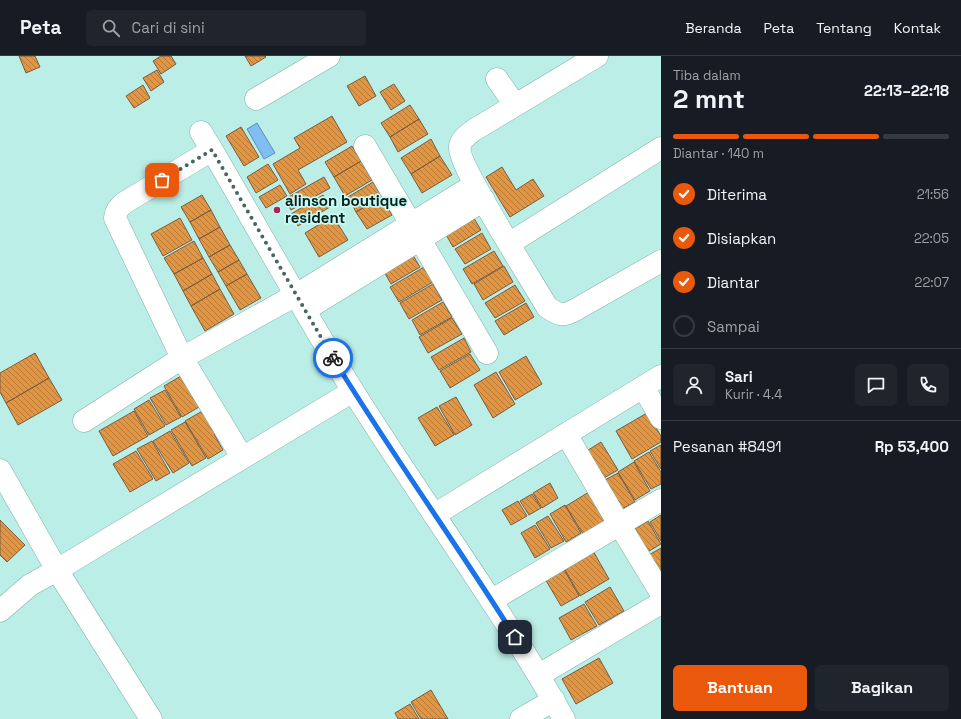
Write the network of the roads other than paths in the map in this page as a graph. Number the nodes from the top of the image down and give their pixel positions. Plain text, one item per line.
1 (329, 56) edge
2 (597, 56) edge
3 (497, 79) dead end
4 (256, 98) dead end
5 (515, 105) junction
6 (201, 132) dead end
7 (365, 146) dead end
8 (661, 148) edge
9 (212, 150) junction
10 (479, 193) junction
11 (416, 232) junction
12 (510, 244) junction
13 (661, 261) edge
14 (300, 303) junction
15 (487, 353) dead end
16 (182, 358) junction
17 (652, 382) edge
18 (354, 391) junction
19 (661, 418) edge
20 (84, 421) dead end
21 (566, 434) junction
22 (242, 457) junction
23 (0, 470) edge
24 (661, 500) edge
25 (434, 515) junction
26 (619, 524) junction
27 (57, 570) junction
28 (661, 593) edge
29 (492, 600) junction
30 (661, 603) edge
31 (0, 611) edge
32 (539, 675) junction
33 (554, 700) junction
34 (151, 719) edge
35 (521, 719) edge
36 (564, 719) edge

1 - 4 street
2 - 5 street
3 - 5 street
5 - 10 street
6 - 9 street
7 - 11 street
8 - 12 street
9 - 14 street
9 - 16 street
10 - 11 street
10 - 12 street
11 - 14 street
11 - 15 street
12 - 13 street
14 - 16 street
14 - 18 street
16 - 20 street
16 - 22 street
17 - 19 street
17 - 21 street
18 - 22 street
18 - 25 street
21 - 25 street
21 - 26 street
22 - 27 street
23 - 27 street
24 - 26 street
25 - 29 street
26 - 28 street
26 - 29 street
27 - 31 street
27 - 34 street
29 - 32 street
30 - 32 street
32 - 33 street
33 - 35 street
33 - 36 street

